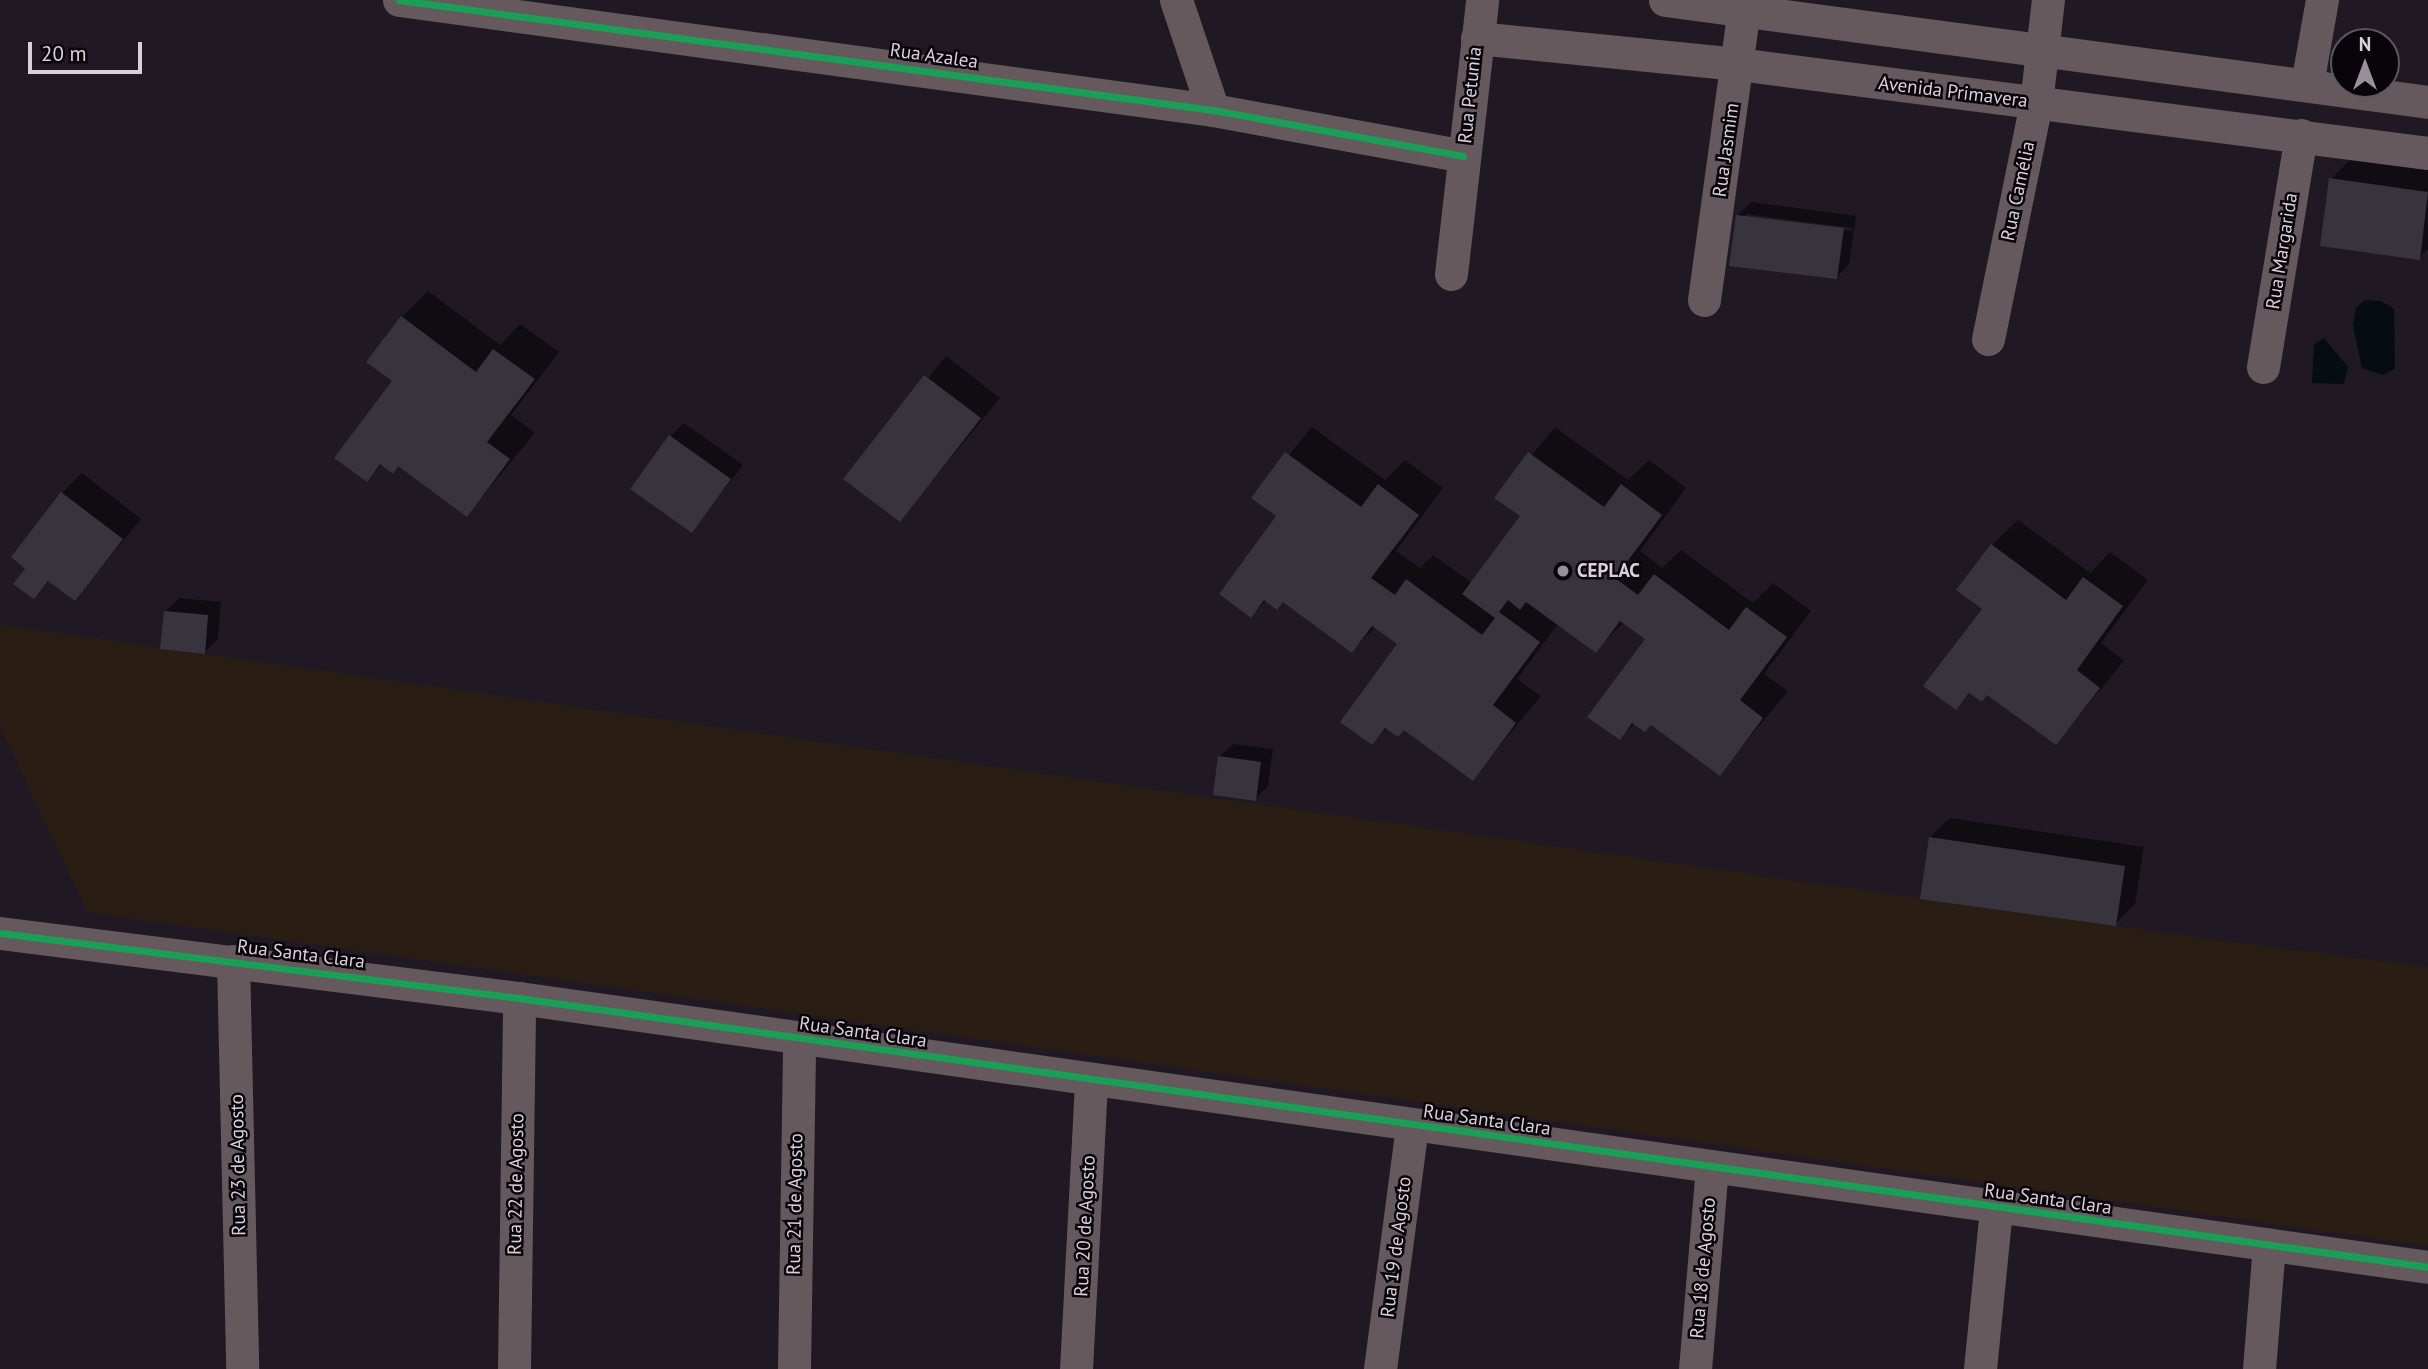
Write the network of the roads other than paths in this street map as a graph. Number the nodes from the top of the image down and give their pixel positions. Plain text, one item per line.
1 (399, 0) edge
2 (1175, 0) edge
3 (1482, 0) edge
4 (1665, 0) edge
5 (2048, 0) edge
6 (2322, 0) edge
7 (1745, 5) edge
8 (1476, 38) junction
9 (2043, 52) junction
10 (1738, 64) junction
11 (2307, 84) junction
12 (2428, 102) edge
13 (2036, 103) junction
14 (1213, 110) junction
15 (2301, 135) junction
16 (2428, 153) edge
17 (1463, 156) junction
18 (1451, 274) dead end
19 (1704, 300) dead end
20 (1988, 339) dead end
21 (2263, 368) dead end
22 (0, 933) edge
23 (233, 961) junction
24 (519, 998) junction
25 (799, 1039) junction
26 (1091, 1082) junction
27 (1412, 1126) junction
28 (1712, 1167) junction
29 (1996, 1208) junction
30 (2269, 1244) junction
31 (2428, 1267) edge
32 (242, 1369) edge
33 (514, 1369) edge
34 (794, 1369) edge
35 (1076, 1369) edge
36 (1380, 1369) edge
37 (1695, 1369) edge
38 (1980, 1369) edge
39 (2259, 1369) edge

1 - 14 street, Rua Azalea
2 - 14 street
3 - 8 street, Rua Petunia
4 - 7 street
5 - 9 street, Rua Camélia
6 - 11 street
7 - 9 street
7 - 10 street, Rua Jasmim
8 - 10 street, Avenida Primavera
8 - 17 street, Rua Petunia
9 - 11 street
9 - 13 street, Rua Camélia
10 - 13 street, Avenida Primavera
10 - 19 street, Rua Jasmim
11 - 12 street
13 - 15 street, Avenida Primavera
13 - 20 street, Rua Camélia
14 - 17 street, Rua Azalea
15 - 16 street, Avenida Primavera
15 - 21 street, Rua Margarida
17 - 18 street, Rua Petunia
22 - 23 street, Rua Santa Clara
23 - 24 street, Rua Santa Clara
23 - 32 street, Rua 23 de Agosto
24 - 25 street, Rua Santa Clara
24 - 33 street, Rua 22 de Agosto
25 - 26 street, Rua Santa Clara
25 - 34 street, Rua 21 de Agosto
26 - 27 street, Rua Santa Clara
26 - 35 street, Rua 20 de Agosto
27 - 28 street, Rua Santa Clara
27 - 36 street, Rua 19 de Agosto
28 - 29 street, Rua Santa Clara
28 - 37 street, Rua 18 de Agosto
29 - 30 street, Rua Santa Clara
29 - 38 street
30 - 31 street, Rua Santa Clara
30 - 39 street

